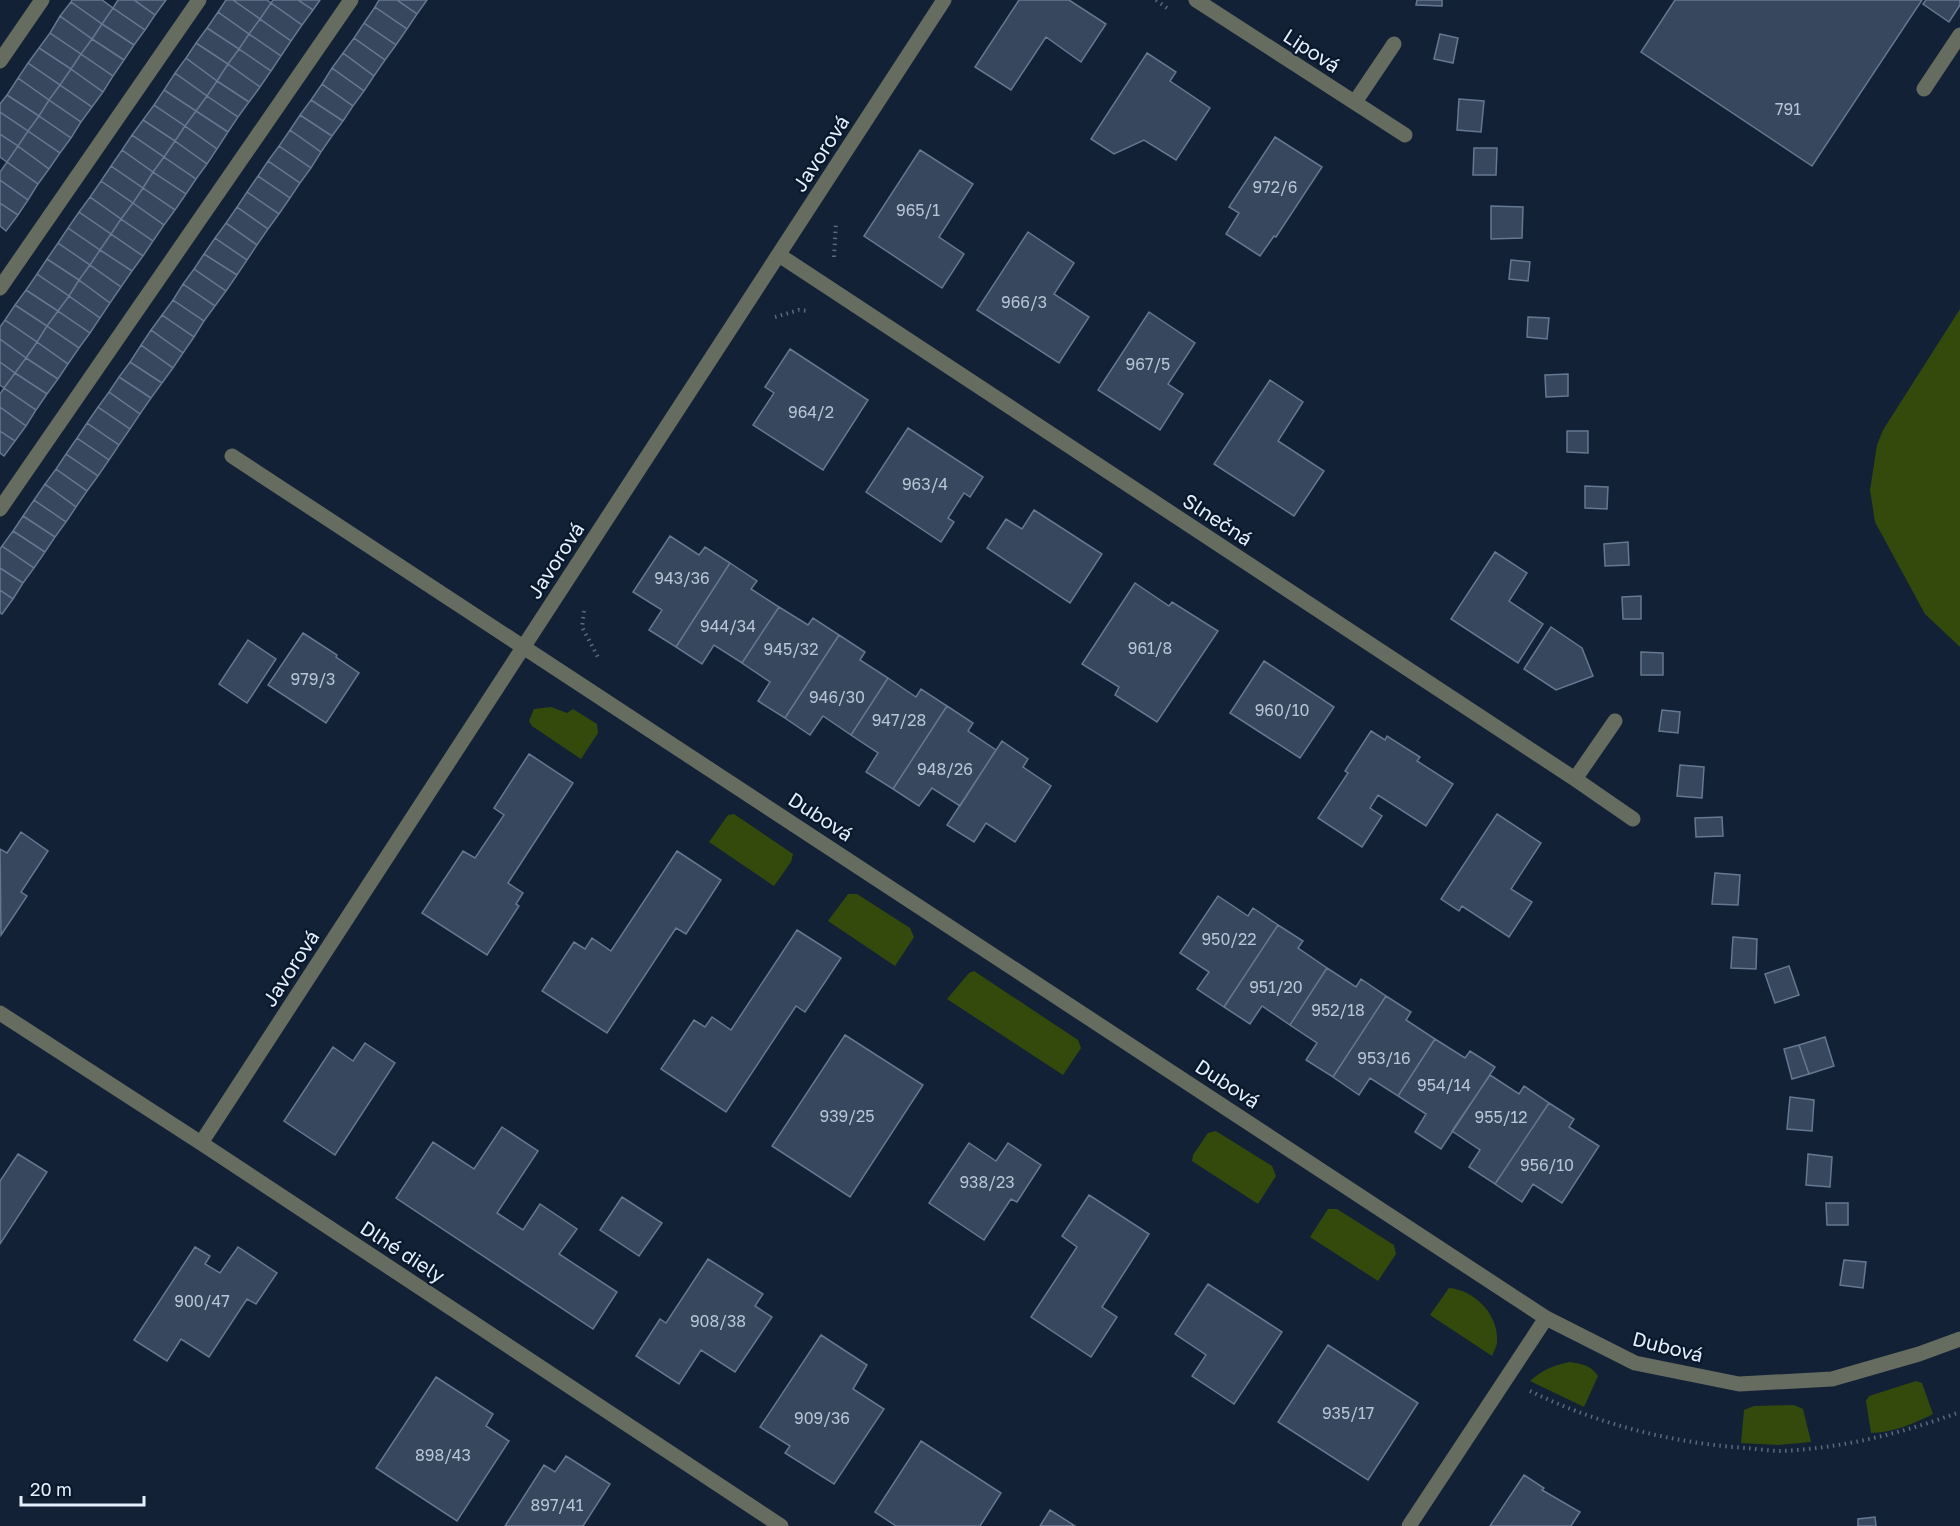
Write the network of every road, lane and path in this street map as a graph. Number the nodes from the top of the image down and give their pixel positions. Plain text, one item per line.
1 (42, 0) edge
2 (199, 0) edge
3 (351, 0) edge
4 (944, 0) edge
5 (1196, 0) edge
6 (1960, 34) edge
7 (1394, 44) dead end
8 (0, 61) edge
9 (1924, 89) dead end
10 (1355, 102) junction
11 (1405, 135) dead end
12 (779, 255) junction
13 (0, 288) edge
14 (811, 312) dead end
15 (773, 318) dead end
16 (232, 456) dead end
17 (0, 509) edge
18 (584, 608) dead end
19 (524, 646) junction
20 (607, 665) dead end
21 (1615, 721) dead end
22 (1575, 779) junction
23 (1633, 819) dead end
24 (0, 1013) edge
25 (201, 1143) junction
26 (1546, 1318) junction
27 (1960, 1339) edge
28 (1524, 1388) dead end
29 (1960, 1412) edge
30 (781, 1526) edge
31 (1409, 1526) edge

1 - 8 street
2 - 13 street
3 - 17 street
4 - 12 street, Javorová
5 - 10 street, Lipová
6 - 9 street
7 - 10 street
10 - 11 street, Lipová
12 - 19 street, Javorová
12 - 22 street, Slnečná
14 - 15 path
16 - 19 street, Dubová
18 - 20 path
19 - 25 street, Javorová
19 - 26 street, Dubová
21 - 22 street
22 - 23 street, Slnečná
24 - 25 street, Dlhé diely
25 - 30 street, Dlhé diely
26 - 27 street, Dubová
26 - 31 street
28 - 29 path

